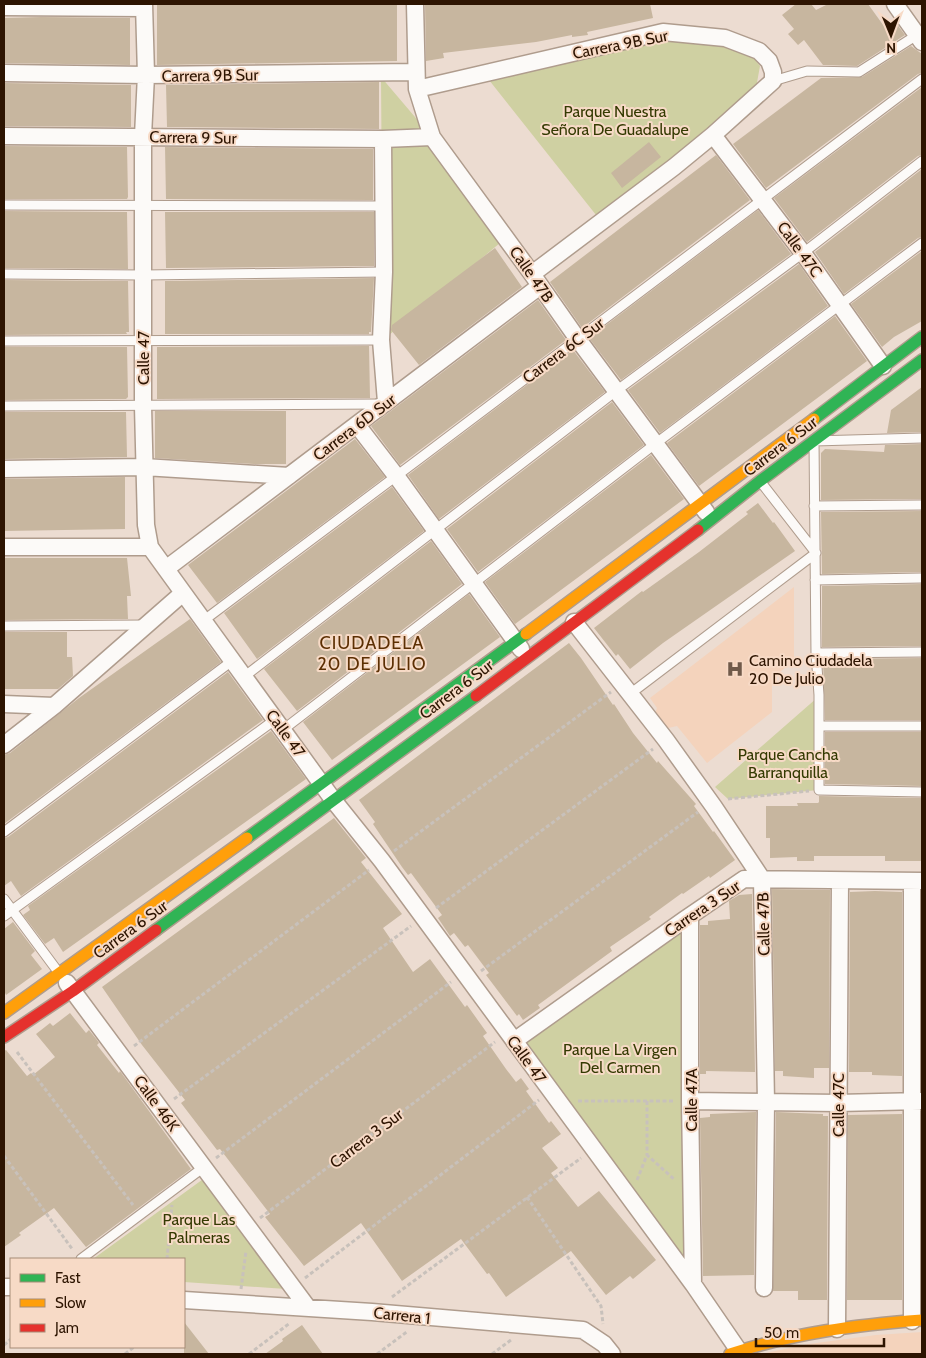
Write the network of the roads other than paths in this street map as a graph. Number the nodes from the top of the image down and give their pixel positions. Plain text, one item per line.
1 (415, 4) edge
2 (144, 6) edge
3 (901, 6) edge
4 (4, 7) edge
5 (920, 39) edge
6 (416, 72) junction
7 (4, 73) edge
8 (146, 75) junction
9 (922, 79) edge
10 (772, 81) junction
11 (418, 90) junction
12 (713, 134) junction
13 (4, 136) edge
14 (143, 136) junction
15 (432, 137) junction
16 (383, 139) junction
17 (922, 161) edge
18 (762, 199) junction
19 (4, 205) edge
20 (144, 205) junction
21 (384, 206) junction
22 (922, 242) edge
23 (803, 253) junction
24 (384, 272) junction
25 (4, 274) edge
26 (144, 275) junction
27 (536, 280) junction
28 (840, 305) junction
29 (577, 338) junction
30 (922, 338) edge
31 (143, 340) junction
32 (382, 340) junction
33 (4, 341) edge
34 (922, 360) edge
35 (883, 366) junction
36 (914, 377) dead end
37 (898, 378) junction
38 (616, 391) junction
39 (386, 403) junction
40 (4, 406) edge
41 (143, 406) junction
42 (357, 425) junction
43 (922, 438) edge
44 (814, 441) junction
45 (655, 444) junction
46 (144, 467) junction
47 (4, 469) edge
48 (290, 476) junction
49 (397, 477) junction
50 (760, 481) junction
51 (701, 505) junction
52 (922, 505) edge
53 (814, 506) junction
54 (712, 520) junction
55 (435, 531) junction
56 (4, 547) edge
57 (150, 547) junction
58 (816, 553) junction
59 (167, 568) junction
60 (922, 578) edge
61 (815, 580) junction
62 (474, 584) junction
63 (182, 593) junction
64 (203, 620) junction
65 (574, 622) junction
66 (146, 625) junction
67 (4, 626) edge
68 (515, 642) junction
69 (922, 652) edge
70 (816, 653) junction
71 (527, 656) junction
72 (232, 661) junction
73 (245, 676) junction
74 (630, 694) junction
75 (4, 704) edge
76 (54, 706) junction
77 (280, 724) junction
78 (819, 726) junction
79 (922, 726) edge
80 (4, 745) edge
81 (322, 784) junction
82 (922, 792) edge
83 (334, 800) junction
84 (4, 832) edge
85 (762, 879) junction
86 (840, 881) junction
87 (917, 881) edge
88 (4, 899) edge
89 (12, 910) junction
90 (4, 916) edge
91 (690, 916) junction
92 (59, 973) junction
93 (73, 991) junction
94 (4, 1013) edge
95 (4, 1036) edge
96 (511, 1037) junction
97 (690, 1101) junction
98 (917, 1101) edge
99 (766, 1102) junction
100 (838, 1103) junction
101 (204, 1167) junction
102 (82, 1258) edge
103 (693, 1284) junction
104 (764, 1288) dead end
105 (185, 1300) edge
106 (308, 1308) junction
107 (917, 1321) edge
108 (838, 1329) junction
109 (608, 1349) edge
110 (737, 1353) edge

1 - 6 street, Calle 47B
2 - 4 street
2 - 8 street, Calle 47
3 - 5 street
5 - 10 lane, Carrera 6D Sur
6 - 8 street, Carrera 9B Sur
6 - 11 street, Calle 47B
7 - 8 street, Carrera 9B Sur
8 - 14 street, Calle 47
9 - 18 lane, Carrera 6C Sur
10 - 11 street, Carrera 9B Sur
10 - 12 street, Carrera 6D Sur
11 - 15 street, Calle 47B
12 - 18 street, Calle 47C
12 - 27 street, Carrera 6D Sur
13 - 14 street, Carrera 9 Sur
14 - 16 street, Carrera 9 Sur
14 - 20 street, Calle 47
15 - 16 street, Carrera 9 Sur
15 - 27 street, Calle 47B
16 - 21 street
17 - 23 lane
18 - 23 street, Calle 47C
18 - 29 lane, Carrera 6C Sur
19 - 20 lane
20 - 21 lane
20 - 26 street, Calle 47
21 - 24 street
22 - 28 lane
23 - 28 street, Calle 47C
23 - 38 lane
24 - 26 lane
24 - 32 street
25 - 26 lane
26 - 31 street, Calle 47
27 - 29 street, Calle 47B
27 - 39 street, Carrera 6D Sur
28 - 35 street, Calle 47C
28 - 45 lane
29 - 38 street, Calle 47B
29 - 49 lane, Carrera 6C Sur
30 - 35 street, Carrera 6 Sur
31 - 32 lane
31 - 33 lane
31 - 41 street, Calle 47
32 - 39 street
34 - 37 street, Carrera 6 Sur
35 - 51 street, Carrera 6 Sur
36 - 37 lane
37 - 44 street, Carrera 6 Sur
38 - 45 street, Calle 47B
38 - 55 lane
39 - 41 lane
39 - 42 street, Carrera 6D Sur
40 - 41 lane
41 - 46 street, Calle 47
42 - 48 street, Carrera 6D Sur
42 - 49 street
43 - 44 lane
44 - 50 street, Carrera 6 Sur
44 - 53 lane
45 - 51 street, Calle 47B
45 - 62 lane
46 - 47 street
46 - 48 street
46 - 57 street, Calle 47
48 - 59 street, Carrera 6D Sur
49 - 55 street
49 - 64 lane, Carrera 6C Sur
50 - 54 street, Carrera 6 Sur
50 - 58 lane
51 - 54 street, Calle 47B
51 - 68 street, Carrera 6 Sur
52 - 53 lane
53 - 58 lane
54 - 65 street, Carrera 6 Sur
55 - 62 street
55 - 73 lane
56 - 57 street
57 - 59 street, Calle 47
58 - 61 lane
58 - 74 lane
59 - 63 street, Calle 47
60 - 61 lane
61 - 70 lane
62 - 68 street
62 - 77 lane
63 - 64 street, Calle 47
63 - 66 street
64 - 72 street, Calle 47
65 - 71 street, Carrera 6 Sur
65 - 74 street, Calle 47B
66 - 67 lane
66 - 76 street
68 - 71 street
68 - 81 street, Carrera 6 Sur
69 - 70 lane
70 - 78 lane
71 - 83 street, Carrera 6 Sur
72 - 73 street, Calle 47
72 - 84 lane
73 - 77 street, Calle 47
74 - 85 street, Calle 47B
75 - 76 street
76 - 80 street
77 - 81 street, Calle 47
77 - 89 lane
78 - 79 lane
78 - 82 lane
81 - 83 street, Calle 47
81 - 92 street, Carrera 6 Sur
83 - 93 street, Carrera 6 Sur
83 - 96 street, Calle 47
85 - 86 street, Carrera 3 Sur
85 - 91 street, Carrera 3 Sur
85 - 99 street, Calle 47B
86 - 87 street, Carrera 3 Sur
86 - 100 street, Calle 47C
87 - 98 street
88 - 89 lane, Calle 46K
89 - 90 lane
89 - 92 lane, Calle 46K
91 - 96 street, Carrera 3 Sur
91 - 97 street, Calle 47A
92 - 93 street, Calle 46K
92 - 94 street, Carrera 6 Sur
93 - 95 street, Carrera 6 Sur
93 - 101 street, Calle 46K
96 - 103 street, Calle 47
97 - 99 street
97 - 103 street, Calle 47A
98 - 100 street
98 - 107 street
99 - 100 street
99 - 104 street, Calle 47B
100 - 108 street, Calle 47C
101 - 102 lane
101 - 106 street, Calle 46K
103 - 110 street, Calle 47
105 - 106 street, Carrera 1
106 - 109 street, Carrera 1
107 - 108 street
108 - 110 street

